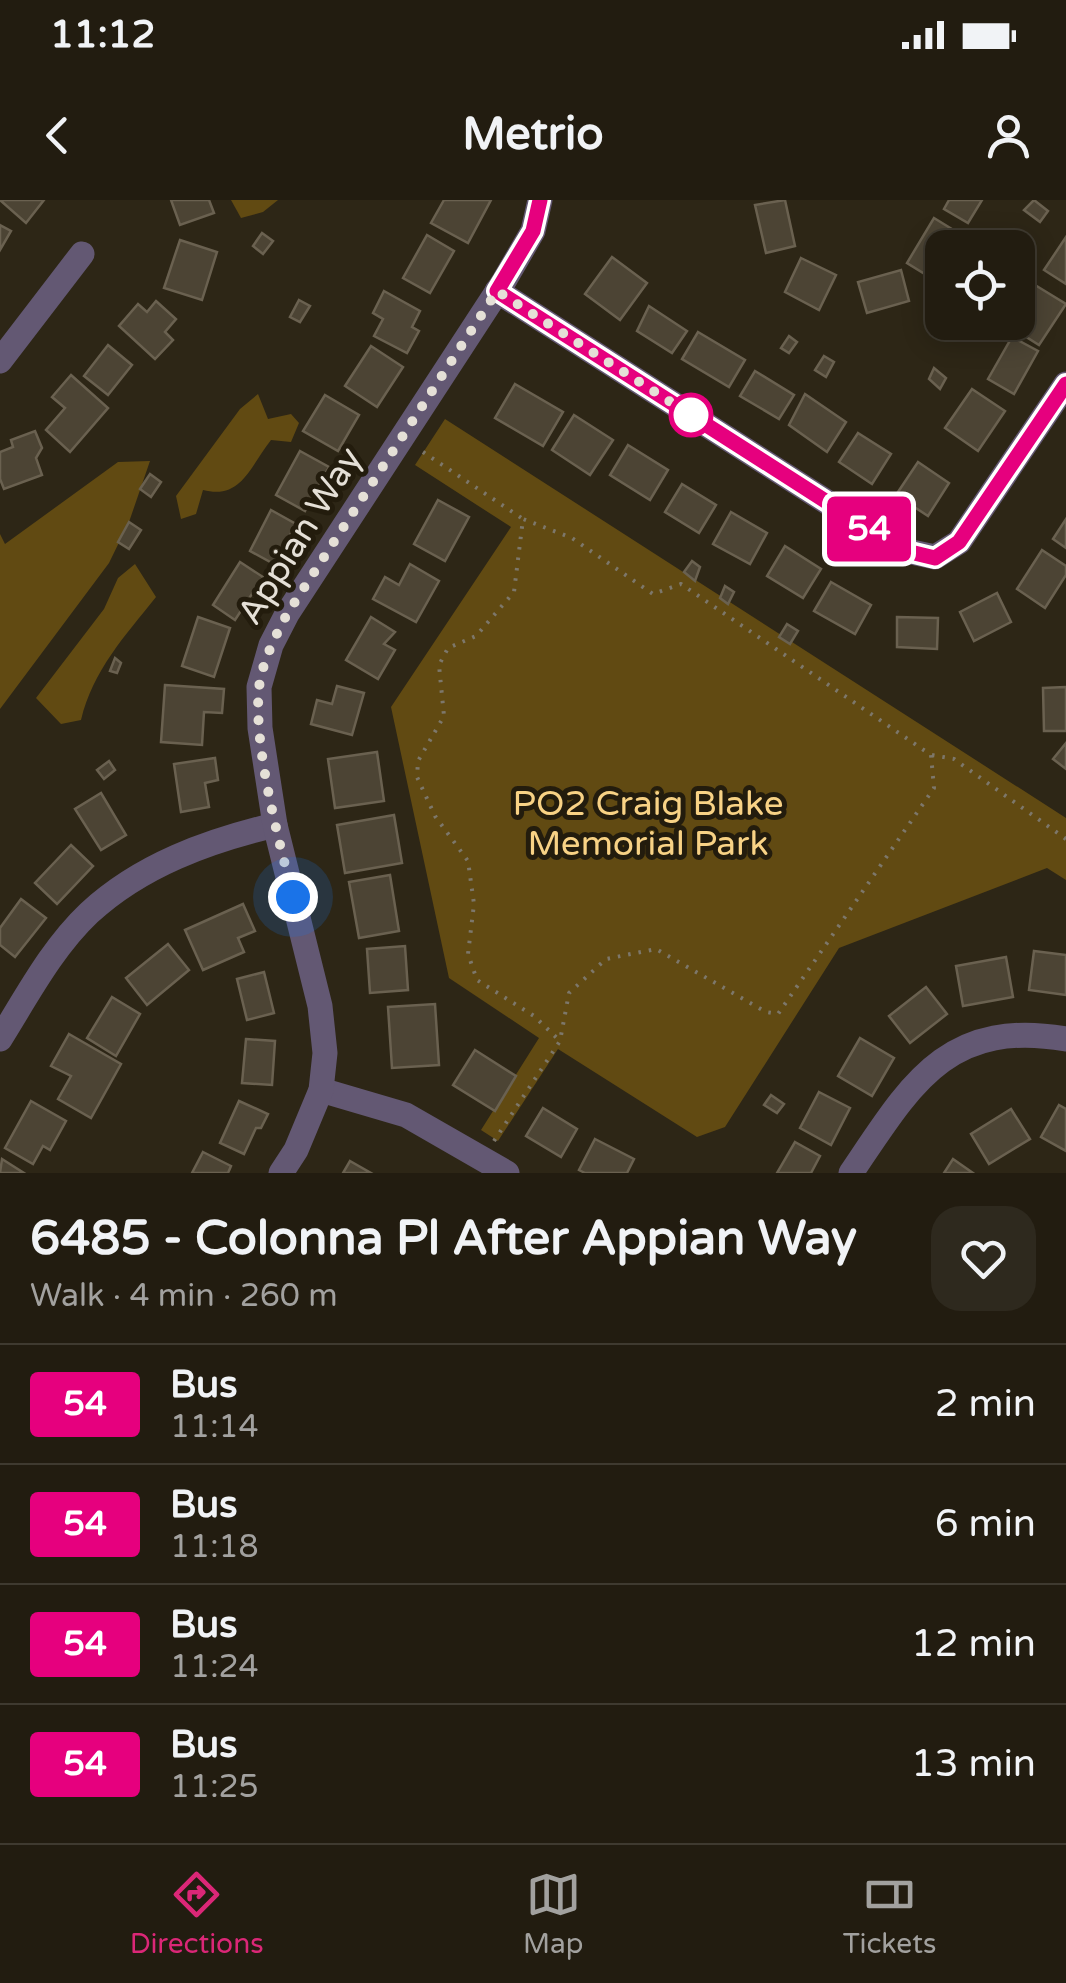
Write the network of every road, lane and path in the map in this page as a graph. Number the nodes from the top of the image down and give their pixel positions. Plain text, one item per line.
1 (540, 200) edge
2 (82, 254) dead end
3 (497, 291) junction
4 (0, 362) edge
5 (1066, 384) edge
6 (402, 438) junction
7 (523, 519) junction
8 (930, 755) junction
9 (275, 825) junction
10 (1066, 839) edge
11 (0, 1039) edge
12 (560, 1040) junction
13 (1066, 1040) edge
14 (321, 1090) junction
15 (483, 1157) junction
16 (281, 1173) edge
17 (507, 1173) edge
18 (851, 1173) edge

1 - 3 street, Appian Way
2 - 4 street
3 - 5 street
3 - 6 street, Appian Way
6 - 7 path
6 - 9 street, Appian Way
7 - 8 path
7 - 12 path
8 - 10 path
8 - 12 path
9 - 11 street
9 - 14 street, Appian Way
12 - 15 path
13 - 18 street
14 - 15 street
14 - 16 street, Appian Way
15 - 17 street

